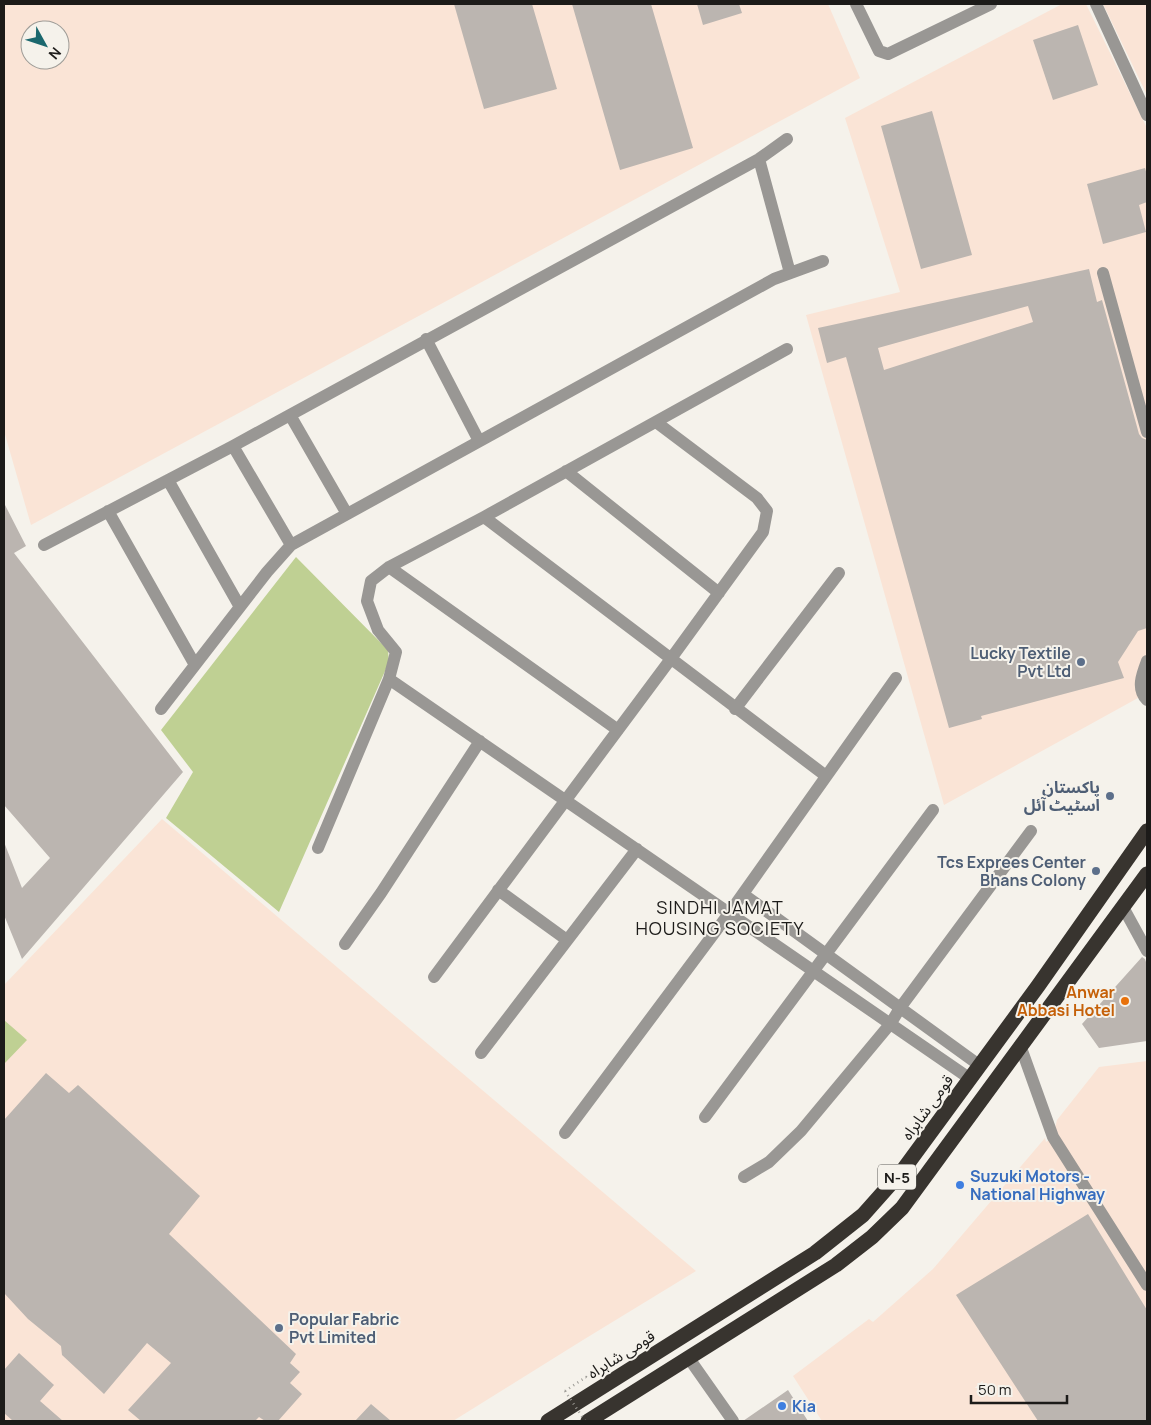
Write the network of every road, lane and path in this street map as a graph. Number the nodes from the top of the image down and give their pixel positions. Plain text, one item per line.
1 (856, 4) edge
2 (992, 4) edge
3 (1096, 4) edge
4 (1147, 115) edge
5 (787, 139) dead end
6 (759, 159) junction
7 (823, 261) dead end
8 (790, 273) junction
9 (1103, 273) dead end
10 (426, 339) junction
11 (787, 349) dead end
12 (290, 415) junction
13 (656, 422) junction
14 (1147, 432) edge
15 (479, 441) junction
16 (233, 446) junction
17 (566, 471) junction
18 (168, 480) junction
19 (108, 511) junction
20 (347, 514) junction
21 (484, 517) junction
22 (44, 544) dead end
23 (291, 545) junction
24 (389, 567) junction
25 (839, 573) dead end
26 (719, 593) junction
27 (240, 607) junction
28 (670, 660) junction
29 (1147, 662) edge
30 (195, 664) junction
31 (896, 678) dead end
32 (389, 679) junction
33 (1147, 700) edge
34 (735, 708) junction
35 (161, 709) dead end
36 (618, 730) junction
37 (480, 741) junction
38 (826, 776) junction
39 (566, 800) junction
40 (934, 810) dead end
41 (1031, 831) dead end
42 (1147, 831) edge
43 (318, 848) dead end
44 (637, 849) junction
45 (1147, 874) edge
46 (498, 890) junction
47 (743, 894) junction
48 (1123, 907) junction
49 (730, 912) junction
50 (567, 940) junction
51 (345, 944) dead end
52 (1147, 951) edge
53 (827, 954) junction
54 (814, 971) junction
55 (434, 977) dead end
56 (900, 1008) junction
57 (890, 1023) junction
58 (1020, 1045) junction
59 (481, 1053) dead end
60 (979, 1065) junction
61 (969, 1078) junction
62 (705, 1117) dead end
63 (565, 1132) dead end
64 (744, 1177) dead end
65 (1147, 1285) edge
66 (688, 1357) junction
67 (586, 1377) dead end
68 (548, 1421) edge
69 (586, 1421) edge
70 (733, 1421) edge

1 - 2 street
3 - 4 street
5 - 6 street
6 - 8 street
6 - 10 street
7 - 8 street
8 - 15 street
9 - 14 street
10 - 12 street
10 - 15 street
11 - 13 street
12 - 16 street
12 - 20 street
13 - 17 street
13 - 26 street
15 - 20 street
16 - 18 street
16 - 23 street
17 - 21 street
17 - 26 street
18 - 19 street
18 - 27 street
19 - 22 street
19 - 30 street
20 - 23 street
21 - 24 street
21 - 28 street
23 - 27 street
24 - 32 street
24 - 36 street
25 - 34 street
26 - 28 street
27 - 30 street
28 - 34 street
28 - 36 street
29 - 33 street
30 - 35 street
31 - 38 street
32 - 37 street
32 - 43 street
34 - 38 street
36 - 39 street
37 - 39 street
37 - 51 street
38 - 47 street
39 - 44 street
39 - 46 street
40 - 53 street
41 - 56 street
42 - 60 highway, قومی شاہراہ / N-5
44 - 49 street
44 - 50 street
45 - 48 highway, N-5
46 - 50 street
46 - 55 street
47 - 49 street
47 - 53 street
48 - 52 street
48 - 58 highway, N-5
49 - 54 street
49 - 63 street
50 - 59 street
53 - 54 street
53 - 56 street
54 - 57 street
54 - 62 street
56 - 57 street
56 - 60 street
57 - 61 street
57 - 64 street
58 - 65 street
58 - 66 highway, N-5
60 - 61 highway, قومی شاہراہ / N-5
61 - 68 highway, قومی شاہراہ / N-5
66 - 69 highway, N-5
66 - 70 street
67 - 69 path, bridge

